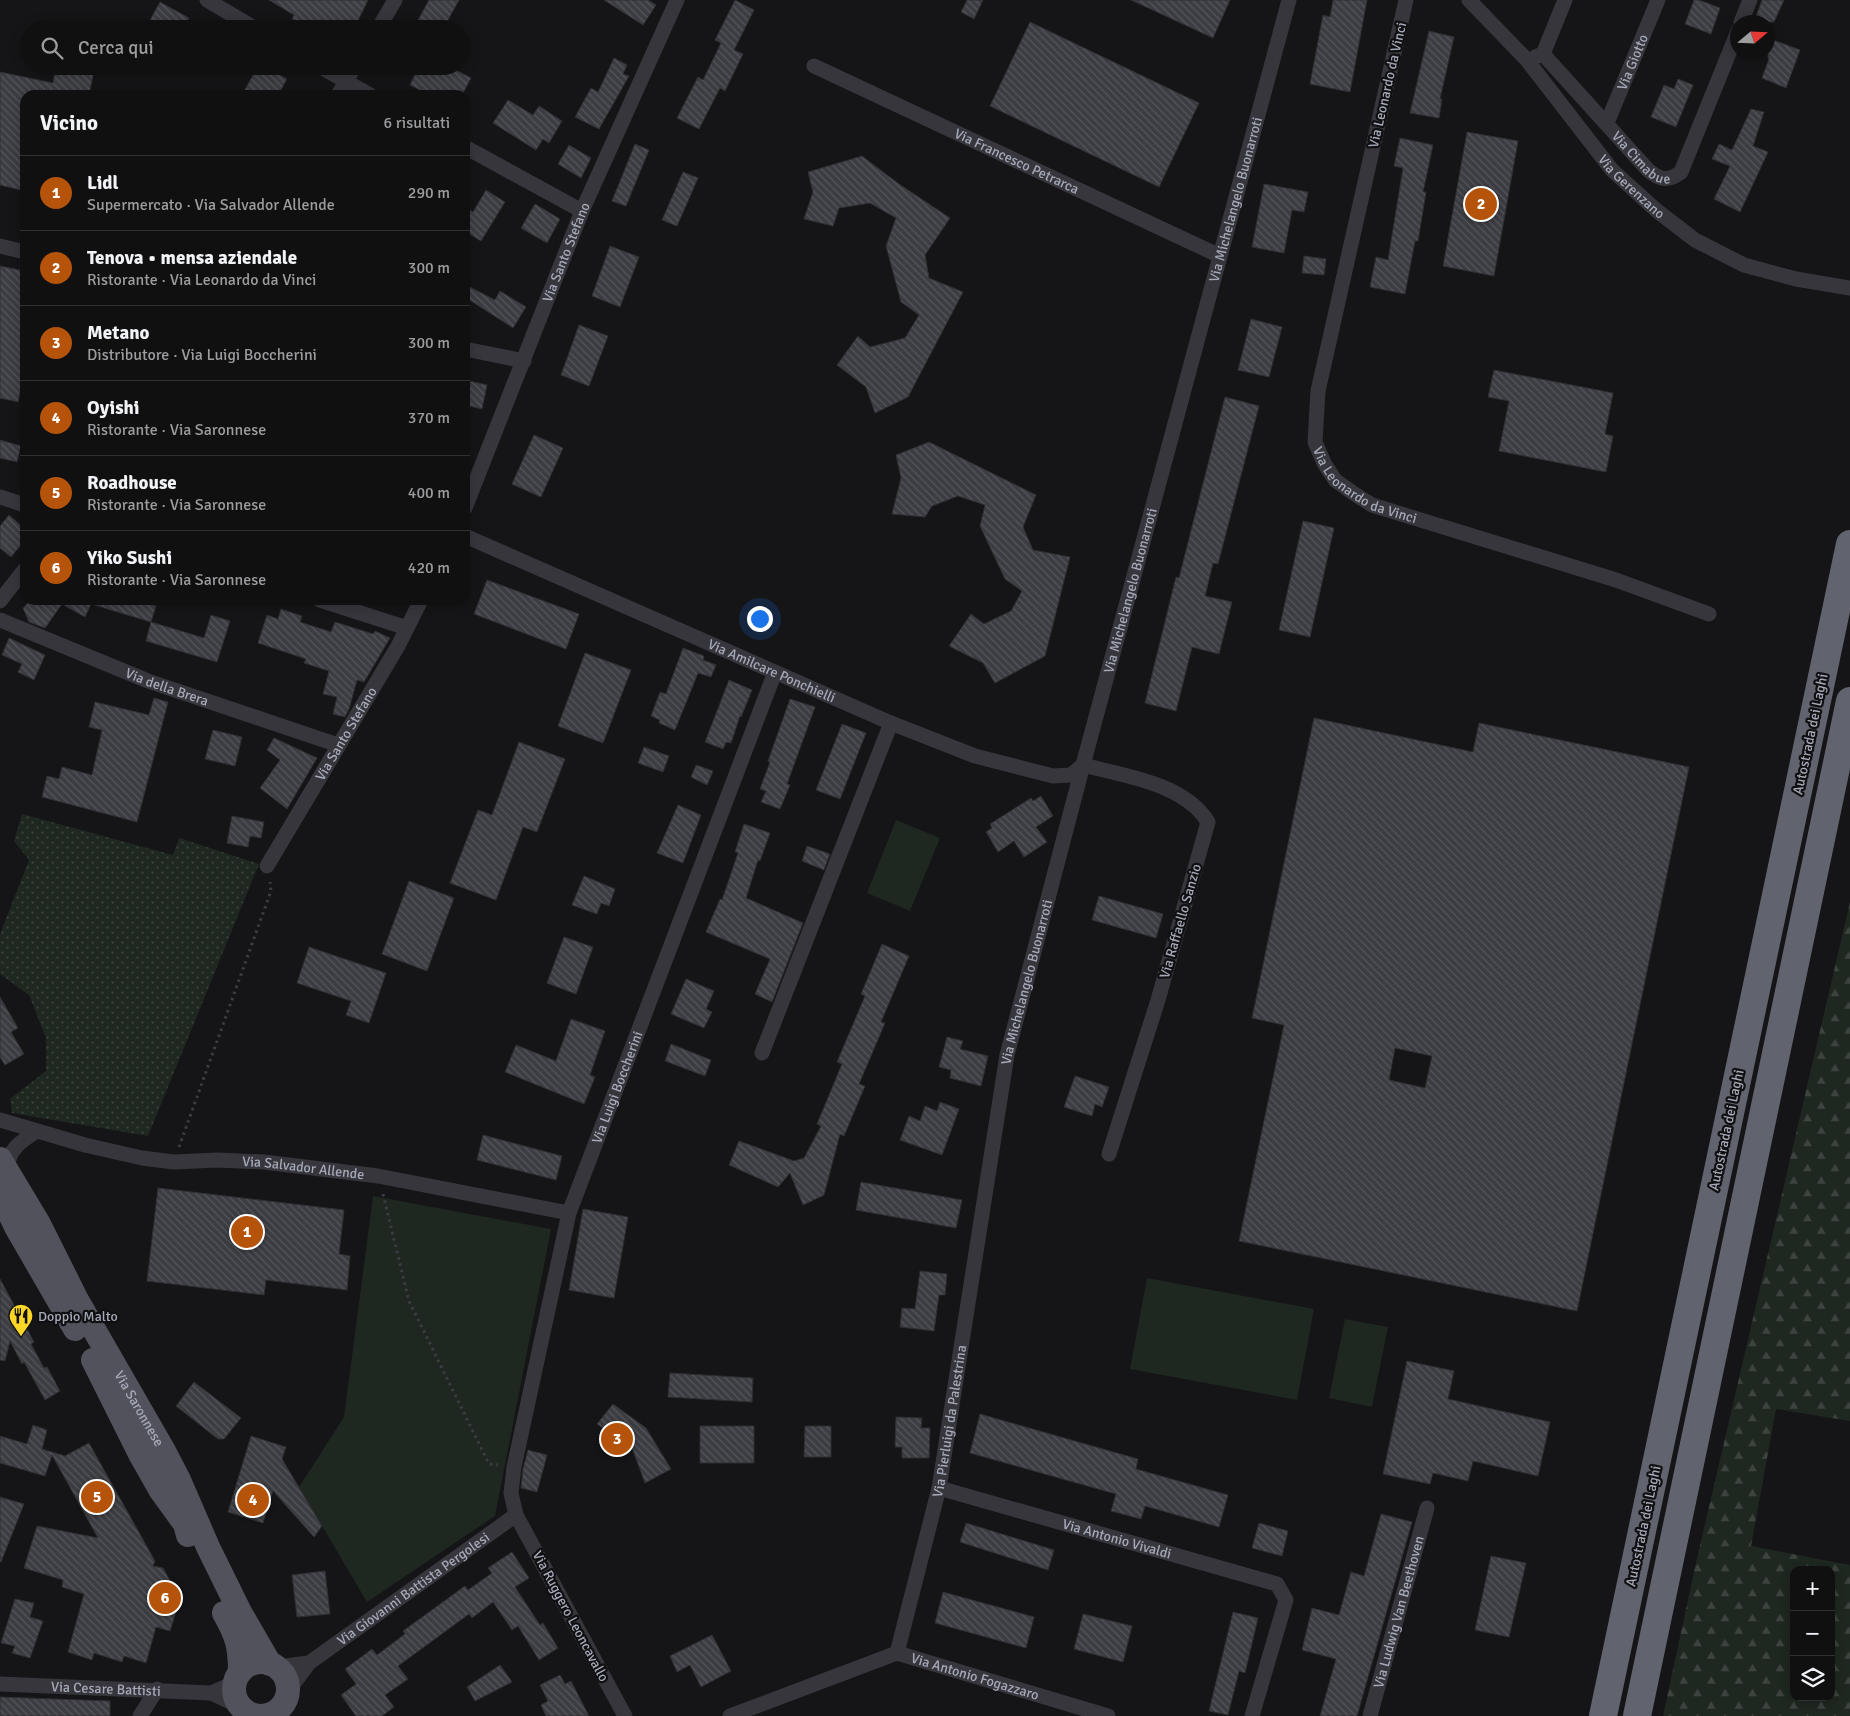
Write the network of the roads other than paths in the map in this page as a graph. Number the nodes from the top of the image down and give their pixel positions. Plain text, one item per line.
1 (207, 0) edge
2 (396, 0) edge
3 (678, 0) edge
4 (1289, 0) edge
5 (1406, 0) edge
6 (1469, 0) edge
7 (1565, 0) edge
8 (1658, 0) edge
9 (1750, 0) edge
10 (1744, 15) edge
11 (241, 20) edge
12 (384, 20) edge
13 (1730, 51) edge
14 (1543, 54) junction
15 (1526, 60) junction
16 (814, 66) dead end
17 (334, 75) edge
18 (350, 75) edge
19 (346, 82) junction
20 (341, 90) edge
21 (361, 90) edge
22 (1607, 123) junction
23 (470, 150) edge
24 (582, 211) junction
25 (0, 246) edge
26 (20, 251) edge
27 (1220, 256) junction
28 (1850, 288) edge
29 (470, 350) edge
30 (524, 361) junction
31 (470, 496) edge
32 (0, 497) edge
33 (20, 503) edge
34 (470, 538) edge
35 (1850, 544) edge
36 (20, 575) edge
37 (0, 601) edge
38 (336, 605) edge
39 (418, 605) edge
40 (1710, 614) dead end
41 (0, 620) edge
42 (407, 628) junction
43 (775, 672) junction
44 (1850, 701) edge
45 (891, 723) junction
46 (338, 745) junction
47 (1083, 765) junction
48 (267, 866) road end
49 (762, 1053) dead end
50 (0, 1120) edge
51 (37, 1131) junction
52 (1109, 1154) dead end
53 (3, 1175) edge
54 (987, 1186) joint
55 (569, 1213) junction
56 (939, 1488) junction
57 (1427, 1508) dead end
58 (516, 1516) junction
59 (897, 1653) junction
60 (309, 1663) junction
61 (273, 1666) junction
62 (238, 1677) junction
63 (0, 1684) edge
64 (158, 1690) junction
65 (211, 1693) junction
66 (289, 1701) edge
67 (241, 1707) junction
68 (269, 1715) edge
69 (140, 1716) edge
70 (625, 1716) edge
71 (730, 1716) edge
72 (1108, 1716) edge
73 (1252, 1716) edge
74 (1370, 1716) edge
75 (1603, 1716) edge
76 (1636, 1716) edge

1 - 11 street
2 - 12 street
3 - 24 street, Via Santo Stefano
4 - 27 street, Via Michelangelo Buonarroti
5 - 40 street, Via Leonardo da Vinci
6 - 15 street, Via Gerenzano
7 - 14 street
8 - 22 street, Via Giotto
9 - 10 street
13 - 22 street, Via Cimabue
14 - 15 street
14 - 22 street, Via Cimabue
15 - 28 street, Via Gerenzano
16 - 27 street, Via Francesco Petrarca
17 - 19 street
18 - 19 street
19 - 20 street
19 - 21 street
23 - 24 street
24 - 30 street, Via Santo Stefano
25 - 26 street
27 - 47 street, Via Michelangelo Buonarroti
29 - 30 street
30 - 31 street, Via Santo Stefano
32 - 33 street
34 - 43 street, Via Amilcare Ponchielli
35 - 75 highway, Autostrada dei Laghi
36 - 37 street
38 - 42 street
39 - 42 street, Via Santo Stefano
41 - 46 street, Via della Brera
42 - 46 street, Via Santo Stefano
43 - 45 street, Via Amilcare Ponchielli
43 - 55 street, Via Luigi Boccherini
44 - 76 highway
45 - 47 street, Via Amilcare Ponchielli
45 - 49 street
46 - 48 street, Via Santo Stefano
47 - 52 street, Via Raffaello Sanzio
47 - 54 street, Via Michelangelo Buonarroti
50 - 51 street, Via Salvador Allende
51 - 53 street
51 - 55 street, Via Salvador Allende
53 - 61 main road, Via Saronnese
53 - 62 main road, Via Saronnese
54 - 56 street, Via Pierluigi da Palestrina
55 - 58 street, Via Luigi Boccherini
56 - 59 street, Via Pierluigi da Palestrina
56 - 73 street, Via Antonio Vivaldi
57 - 74 street, Via Ludwig Van Beethoven
58 - 60 street, Via Giovanni Battista Pergolesi
58 - 70 street, Via Ruggero Leoncavallo
59 - 71 street, Via Antonio Fogazzaro
59 - 72 street, Via Antonio Fogazzaro
60 - 61 street, Via Giovanni Battista Pergolesi
60 - 66 street, Via Giovanni Battista Pergolesi
61 - 62 main road
61 - 66 main road, Via Saronnese
62 - 65 street, Via Cesare Battisti
62 - 67 main road, Via Saronnese
63 - 64 street, Via Cesare Battisti
64 - 65 street, Via Cesare Battisti
64 - 69 street
65 - 67 street, Via Cesare Battisti
66 - 68 main road
67 - 68 main road

